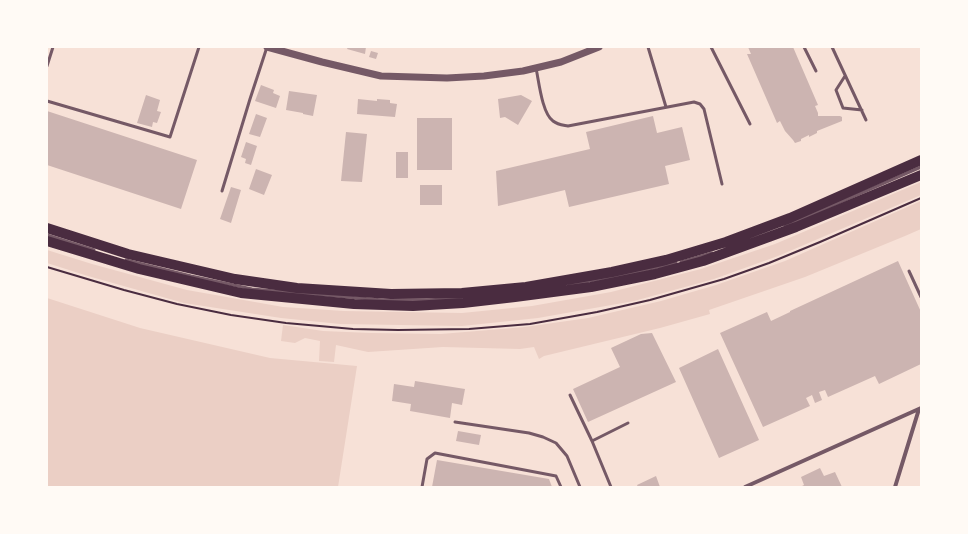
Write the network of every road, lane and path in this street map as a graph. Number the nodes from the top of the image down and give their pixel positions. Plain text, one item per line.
1 (53, 47) edge
2 (199, 47) edge
3 (267, 47) edge
4 (599, 47) edge
5 (648, 47) edge
6 (711, 47) edge
7 (804, 47) edge
8 (832, 47) edge
9 (47, 66) edge
10 (536, 68) junction
11 (816, 71) dead end
12 (845, 76) junction
13 (47, 101) edge
14 (666, 107) junction
15 (862, 110) junction
16 (866, 120) dead end
17 (750, 124) dead end
18 (921, 160) edge
19 (921, 167) edge
20 (921, 174) edge
21 (722, 184) dead end
22 (222, 191) dead end
23 (47, 227) edge
24 (778, 229) dead end
25 (47, 235) edge
26 (756, 237) dead end
27 (47, 241) edge
28 (727, 248) dead end
29 (100, 252) dead end
30 (712, 252) dead end
31 (121, 259) dead end
32 (909, 271) dead end
33 (565, 286) dead end
34 (921, 297) edge
35 (464, 298) dead end
36 (570, 395) dead end
37 (920, 408) edge
38 (455, 422) dead end
39 (628, 423) dead end
40 (592, 441) junction
41 (422, 487) edge
42 (561, 487) edge
43 (580, 487) edge
44 (611, 487) edge
45 (745, 487) edge
46 (895, 487) edge

1 - 9 lane
2 - 13 lane
3 - 10 street
3 - 22 lane
4 - 10 street
5 - 14 lane
6 - 17 lane
7 - 11 lane
8 - 12 lane
10 - 14 lane
12 - 15 lane
12 - 15 lane
14 - 21 lane
15 - 16 lane
18 - 23 main road
19 - 24 lane
20 - 27 main road
25 - 29 lane
26 - 28 lane
30 - 33 lane
31 - 35 lane
32 - 34 lane
36 - 40 lane
37 - 45 street
37 - 46 street
38 - 43 lane
39 - 40 lane
40 - 44 lane
41 - 42 lane

